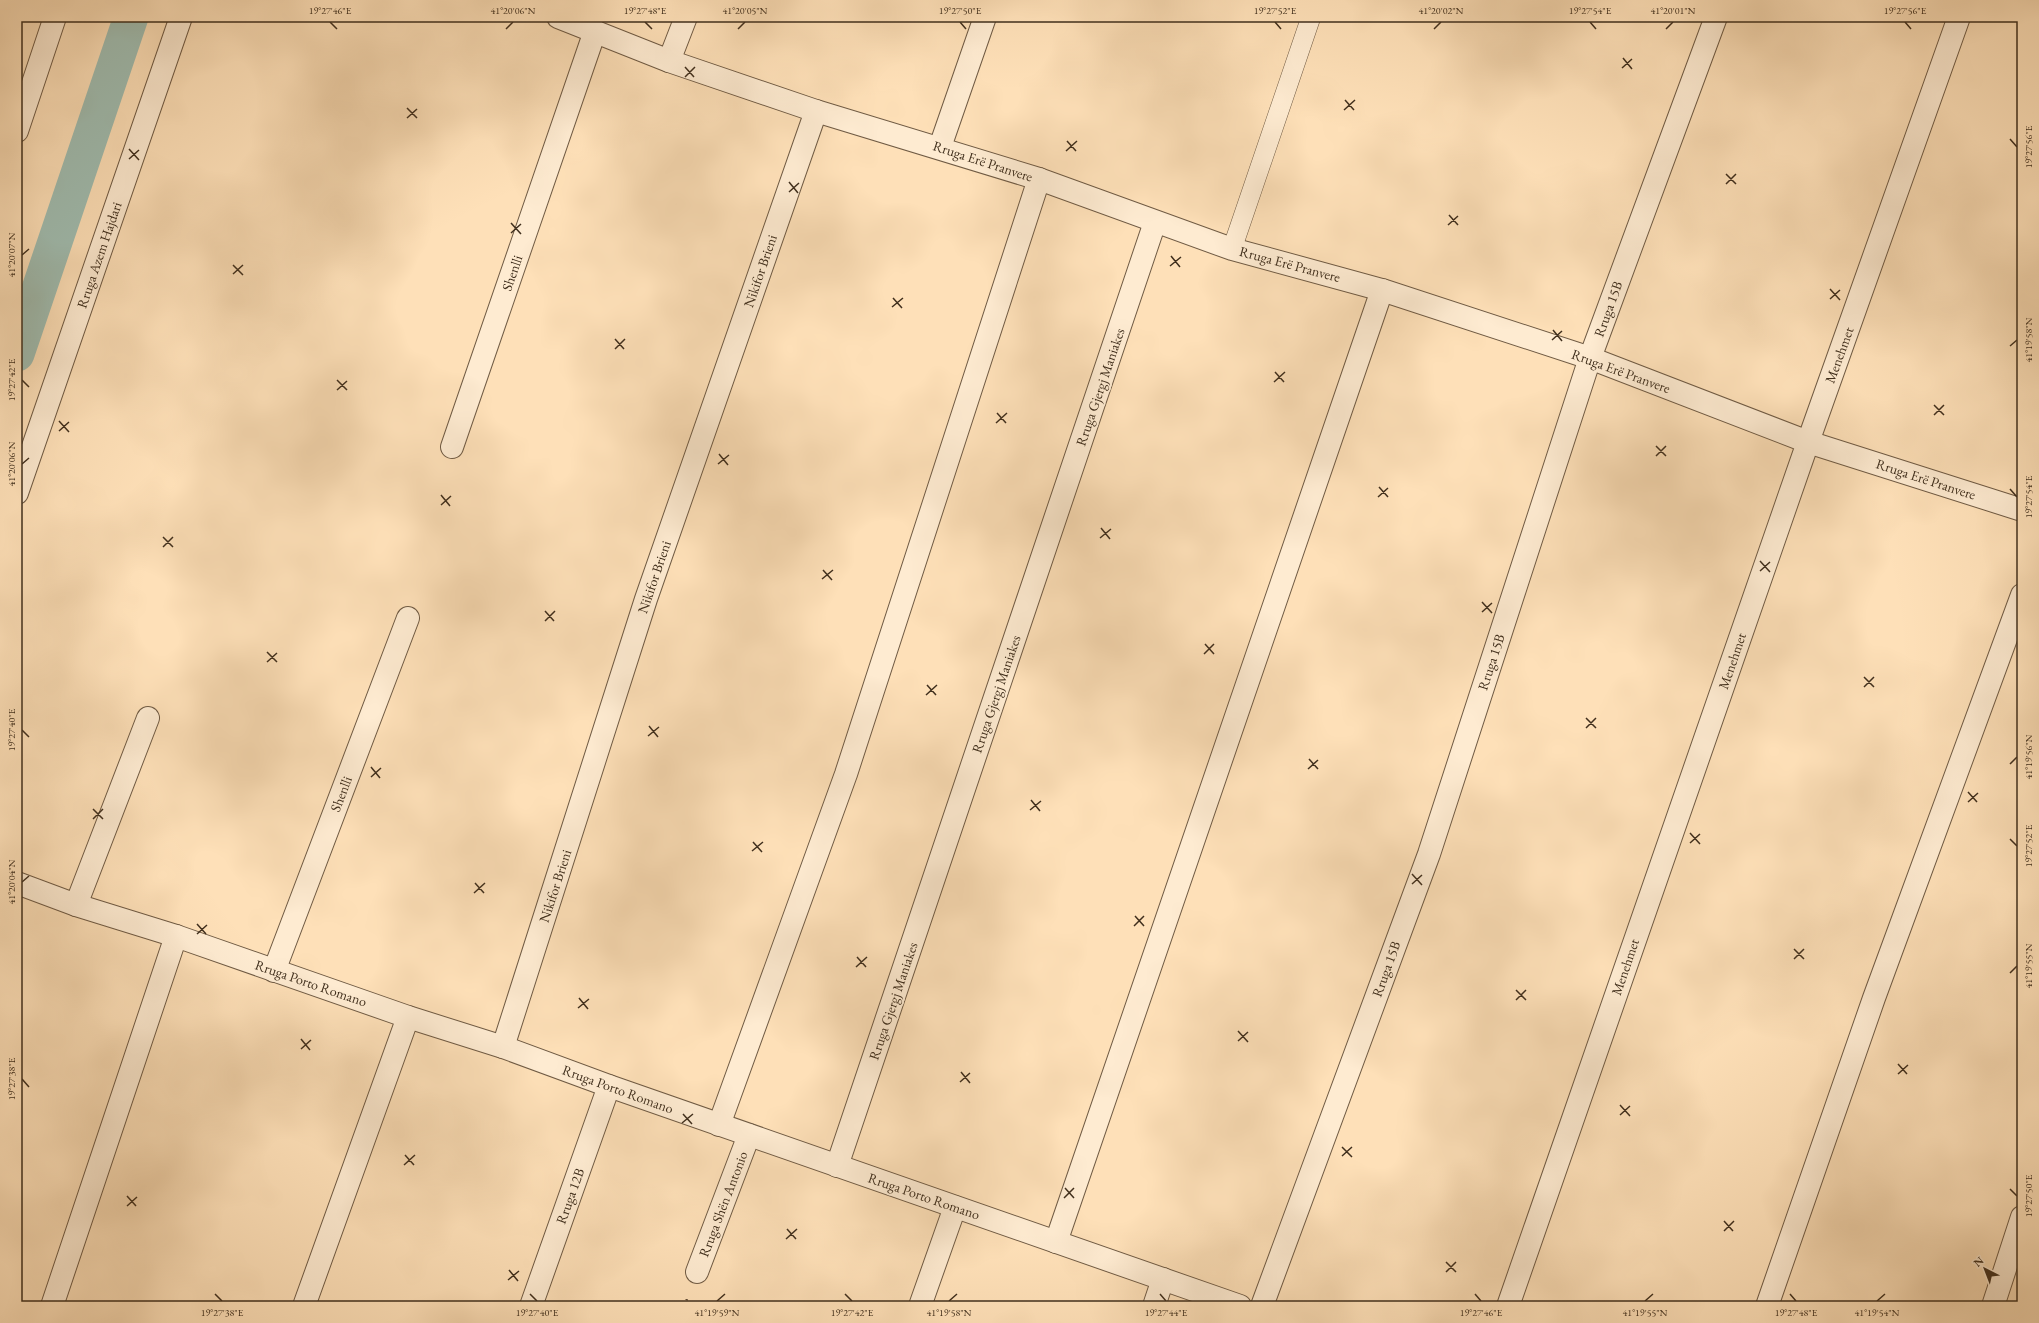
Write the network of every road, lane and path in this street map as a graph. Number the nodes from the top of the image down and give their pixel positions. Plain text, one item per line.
1 (55, 17) edge
2 (181, 17) edge
3 (558, 17) edge
4 (686, 17) edge
5 (985, 17) edge
6 (1311, 17) edge
7 (1716, 17) edge
8 (1959, 17) edge
9 (595, 31) junction
10 (669, 61) junction
11 (816, 111) junction
12 (17, 132) edge
13 (940, 147) junction
14 (1039, 180) junction
15 (1156, 222) junction
16 (1232, 248) junction
17 (1382, 290) junction
18 (1590, 358) junction
19 (1808, 442) junction
20 (452, 447) dead end
21 (17, 494) edge
22 (2022, 510) edge
23 (2022, 595) edge
24 (408, 618) dead end
25 (148, 718) dead end
26 (17, 883) edge
27 (76, 905) junction
28 (176, 936) junction
29 (274, 971) junction
30 (408, 1017) junction
31 (503, 1047) junction
32 (608, 1086) junction
33 (719, 1125) junction
34 (749, 1135) junction
35 (837, 1166) junction
36 (955, 1207) junction
37 (2022, 1217) edge
38 (1056, 1242) junction
39 (697, 1272) dead end
40 (1163, 1279) junction
41 (52, 1306) edge
42 (304, 1306) edge
43 (531, 1306) edge
44 (920, 1306) edge
45 (1154, 1306) edge
46 (1240, 1306) edge
47 (1262, 1306) edge
48 (1508, 1306) edge
49 (1766, 1306) edge
50 (1993, 1306) edge

1 - 12 street
2 - 21 street, Rruga Azem Hajdari
3 - 9 street, Rruga Erë Pranvere
4 - 10 street
5 - 13 street
6 - 16 lane
7 - 18 street, Rruga 15B
8 - 19 street, Menehmet
9 - 10 street, Rruga Erë Pranvere
9 - 20 street, Shenlli
10 - 11 street, Rruga Erë Pranvere
11 - 13 street, Rruga Erë Pranvere
11 - 31 street, Nikifor Brieni
13 - 14 street, Rruga Erë Pranvere
14 - 15 street, Rruga Erë Pranvere
14 - 33 street
15 - 16 street, Rruga Erë Pranvere
15 - 35 street, Rruga Gjergj Maniakes
16 - 17 street, Rruga Erë Pranvere
17 - 18 street, Rruga Erë Pranvere
17 - 38 street
18 - 19 street, Rruga Erë Pranvere
18 - 47 street, Rruga 15B
19 - 22 street, Rruga Erë Pranvere
19 - 48 street, Menehmet
23 - 49 street
24 - 29 street, Shenlli
25 - 27 street
26 - 27 street, Rruga Porto Romano
27 - 28 street, Rruga Porto Romano
28 - 29 street, Rruga Porto Romano
28 - 41 street
29 - 30 street, Rruga Porto Romano
30 - 31 street, Rruga Porto Romano
30 - 42 street
31 - 32 street, Rruga Porto Romano
32 - 33 street, Rruga Porto Romano
32 - 43 street, Rruga 12B
33 - 34 street, Rruga Porto Romano
34 - 35 street, Rruga Porto Romano
34 - 39 street, Rruga Shën Antonio
35 - 36 street, Rruga Porto Romano
36 - 38 street, Rruga Porto Romano
36 - 44 street
37 - 50 street
38 - 40 street, Rruga Porto Romano
40 - 45 street
40 - 46 street, Rruga Porto Romano

